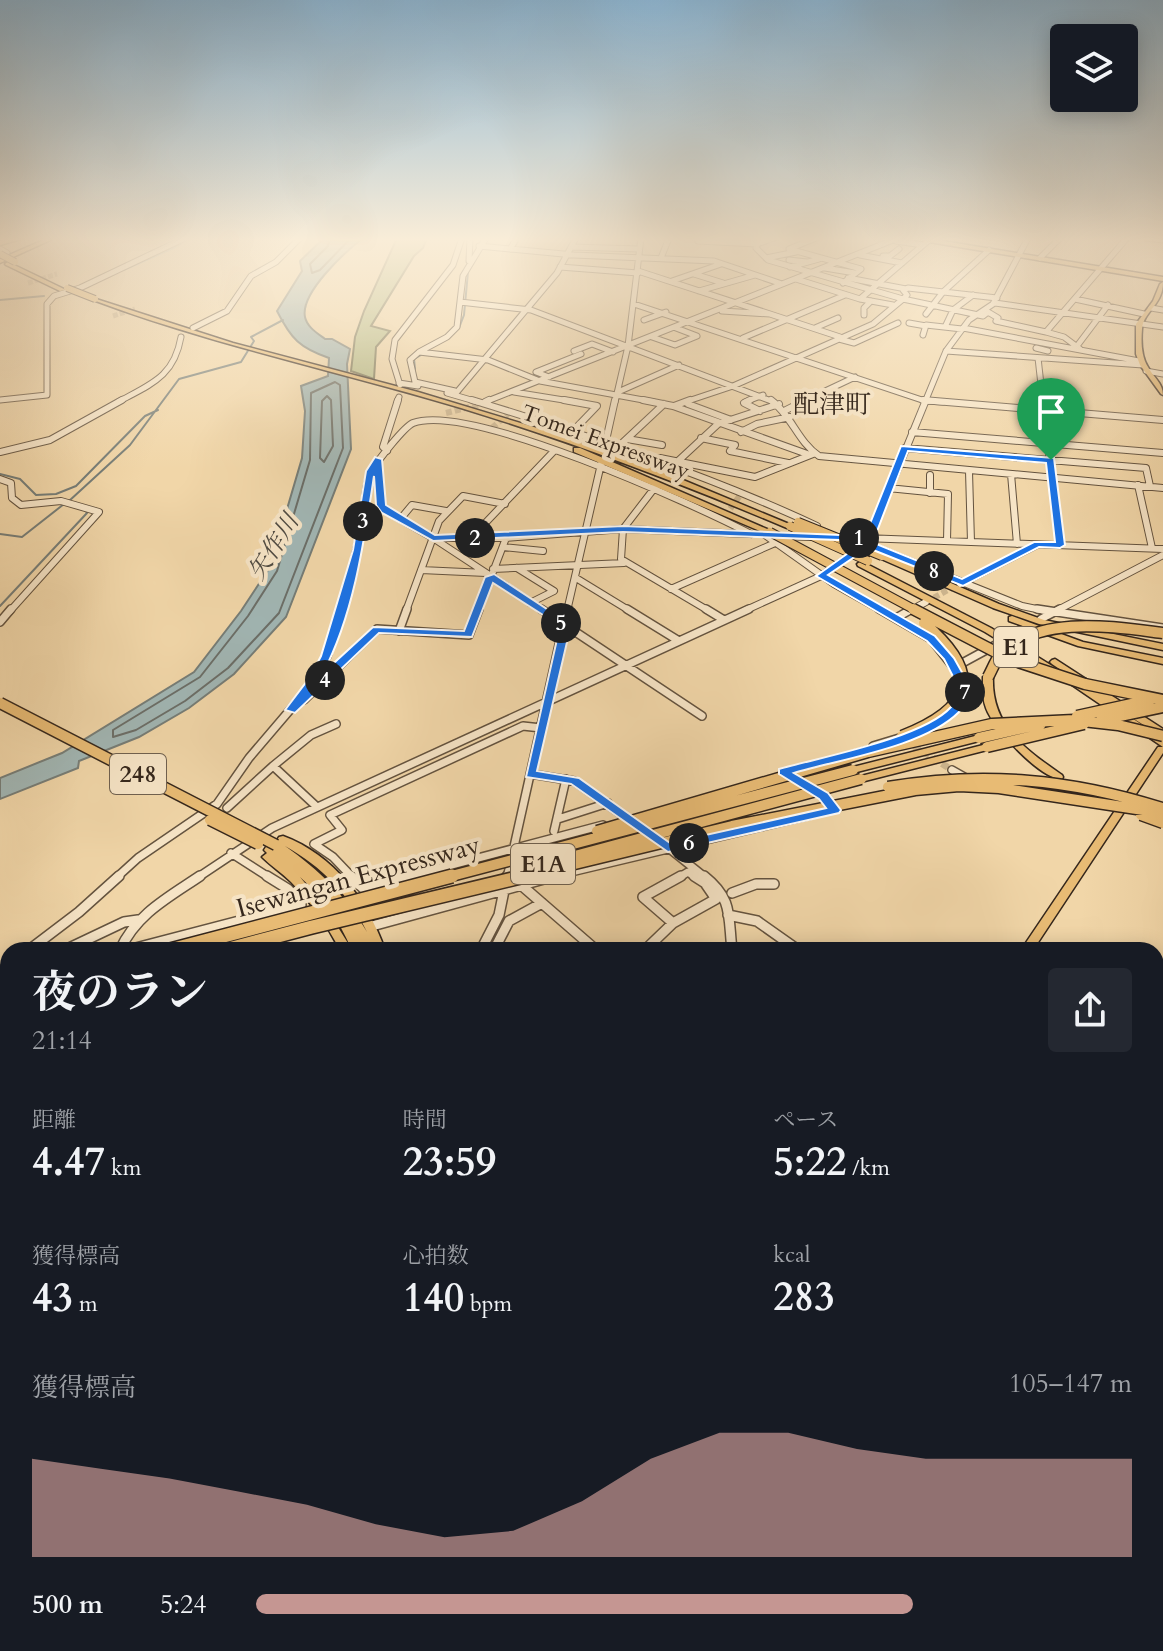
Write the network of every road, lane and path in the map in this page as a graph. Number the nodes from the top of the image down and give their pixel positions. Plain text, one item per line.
1 (47, 315) edge
2 (138, 315) tunnel mouth
3 (219, 315) edge
4 (414, 315) edge
5 (460, 315) edge
6 (521, 315) edge
7 (543, 315) edge
8 (632, 315) edge
9 (658, 315) edge
10 (674, 315) edge
11 (705, 315) edge
12 (773, 315) edge
13 (799, 315) edge
14 (882, 315) edge
15 (951, 315) edge
16 (978, 315) edge
17 (993, 315) edge
18 (1060, 315) edge
19 (1081, 315) edge
20 (1101, 315) edge
21 (1143, 315) edge
22 (838, 318) dead end
23 (1099, 318) junction
24 (644, 320) dead end
25 (788, 320) junction
26 (691, 321) junction
27 (898, 323) dead end
28 (909, 323) dead end
29 (1139, 324) junction
30 (926, 326) junction
31 (195, 327) dead end
32 (675, 327) junction
33 (945, 327) junction
34 (1163, 327) edge
35 (814, 328) junction
36 (963, 328) junction
37 (1046, 332) junction
38 (923, 335) dead end
39 (652, 337) junction
40 (180, 338) dead end
41 (742, 338) junction
42 (840, 338) junction
43 (1044, 343) junction
44 (628, 346) junction
45 (1036, 348) junction
46 (1078, 348) junction
47 (946, 351) junction
48 (1048, 351) dead end
49 (419, 352) junction
50 (613, 352) junction
51 (581, 354) junction
52 (797, 357) junction
53 (1020, 357) junction
54 (1038, 358) junction
55 (482, 359) junction
56 (595, 359) junction
57 (1082, 361) junction
58 (680, 365) junction
59 (1143, 366) junction
60 (1163, 374) edge
61 (549, 377) junction
62 (855, 377) junction
63 (540, 381) junction
64 (378, 384) junction
65 (735, 385) junction
66 (576, 388) junction
67 (455, 391) junction
68 (514, 392) junction
69 (716, 393) junction
70 (1163, 393) edge
71 (617, 394) junction
72 (530, 395) junction
73 (763, 395) junction
74 (399, 397) dead end
75 (464, 397) junction
76 (0, 400) edge
77 (563, 400) junction
78 (729, 401) dead end
79 (925, 401) junction
80 (483, 403) junction
81 (687, 403) junction
82 (664, 404) junction
83 (779, 404) junction
84 (597, 406) junction
85 (673, 406) junction
86 (613, 408) junction
87 (786, 410) junction
88 (760, 411) junction
89 (1045, 411) junction
90 (511, 412) junction
91 (446, 413) tunnel mouth
92 (744, 417) junction
93 (790, 417) junction
94 (440, 418) junction
95 (732, 420) junction
96 (1163, 420) edge
97 (718, 424) junction
98 (757, 424) junction
99 (520, 429) junction
100 (573, 431) junction
101 (741, 432) junction
102 (912, 432) junction
103 (754, 436) junction
104 (701, 438) junction
105 (627, 439) junction
106 (1048, 443) junction
107 (606, 445) junction
108 (662, 445) dead end
109 (618, 447) junction
110 (733, 448) junction
111 (905, 448) junction
112 (387, 451) junction
113 (554, 451) junction
114 (0, 452) edge
115 (1163, 453) edge
116 (812, 455) junction
117 (378, 459) junction
118 (1051, 460) junction
119 (789, 463) junction
120 (601, 465) junction
121 (898, 465) junction
122 (674, 466) junction
123 (969, 471) junction
124 (1011, 474) junction
125 (930, 475) dead end
126 (755, 477) junction
127 (1053, 478) junction
128 (0, 479) edge
129 (1138, 485) junction
130 (1150, 486) junction
131 (656, 487) junction
132 (888, 488) junction
133 (1163, 488) edge
134 (742, 493) junction
135 (930, 493) junction
136 (505, 504) junction
137 (446, 511) junction
138 (402, 517) dead end
139 (790, 526) junction
140 (623, 529) junction
141 (586, 531) junction
142 (751, 534) junction
143 (767, 534) junction
144 (544, 535) junction
145 (433, 538) junction
146 (471, 538) junction
147 (506, 538) junction
148 (845, 538) junction
149 (868, 541) junction
150 (947, 541) junction
151 (971, 542) junction
152 (775, 543) junction
153 (1017, 544) junction
154 (1037, 544) junction
155 (1060, 545) junction
156 (503, 547) junction
157 (1152, 548) junction
158 (1163, 549) edge
159 (543, 551) junction
160 (814, 554) junction
161 (1163, 555) edge
162 (893, 561) junction
163 (864, 562) junction
164 (625, 563) junction
165 (578, 565) junction
166 (542, 566) junction
167 (517, 568) junction
168 (421, 570) junction
169 (490, 573) junction
170 (821, 576) junction
171 (576, 578) junction
172 (960, 584) junction
173 (671, 589) junction
174 (926, 602) tunnel mouth
175 (530, 603) junction
176 (1054, 613) junction
177 (896, 618) junction
178 (1041, 619) dead end
179 (724, 620) junction
180 (0, 622) edge
181 (565, 625) junction
182 (399, 631) junction
183 (1163, 631) edge
184 (679, 641) junction
185 (1001, 642) tunnel mouth
186 (1163, 647) edge
187 (1163, 661) edge
188 (626, 666) junction
189 (954, 667) junction
190 (1163, 699) edge
191 (547, 702) junction
192 (0, 703) edge
193 (1163, 707) edge
194 (291, 710) junction
195 (0, 711) edge
196 (702, 716) dead end
197 (336, 724) dead end
198 (541, 728) junction
199 (1163, 735) edge
200 (900, 739) junction
201 (983, 742) junction
202 (914, 746) tunnel mouth
203 (1162, 746) edge
204 (273, 766) junction
205 (952, 770) tunnel mouth
206 (531, 774) junction
207 (857, 774) junction
208 (778, 775) junction
209 (566, 779) junction
210 (993, 794) dead end
211 (608, 803) junction
212 (317, 807) junction
213 (227, 808) dead end
214 (1163, 811) edge
215 (628, 818) junction
216 (558, 819) junction
217 (1163, 823) edge
218 (554, 831) dead end
219 (273, 847) junction
220 (668, 847) junction
221 (511, 850) junction
222 (231, 853) junction
223 (494, 865) junction
224 (520, 884) junction
225 (774, 884) dead end
226 (505, 888) junction
227 (732, 893) dead end
228 (542, 903) junction
229 (728, 915) junction
230 (257, 916) junction
231 (139, 920) junction
232 (673, 923) junction
233 (308, 928) junction
234 (361, 930) junction
235 (40, 942) edge
236 (82, 942) edge
237 (125, 942) edge
238 (158, 942) edge
239 (200, 942) edge
240 (255, 942) edge
241 (273, 942) edge
242 (341, 942) edge
243 (359, 942) edge
244 (366, 942) edge
245 (372, 942) edge
246 (486, 942) edge
247 (498, 942) edge
248 (587, 942) edge
249 (653, 942) edge
250 (731, 942) edge
251 (787, 942) edge
252 (1032, 942) edge

1 - 76 street
2 - 64 highway, Tomei Expressway / E1, bridge
3 - 31 street
4 - 75 street
5 - 49 street
6 - 55 street
7 - 44 street
8 - 44 street
9 - 24 street
10 - 26 street
11 - 26 street
12 - 25 street
13 - 25 street
14 - 42 street
15 - 33 street
16 - 36 street
17 - 37 street
18 - 37 street
19 - 23 street
20 - 23 street
21 - 29 main road
22 - 35 street
23 - 29 street
23 - 46 street
25 - 35 street
25 - 41 street
26 - 32 street
26 - 41 street
27 - 42 street
28 - 30 street
29 - 34 street
29 - 59 main road
30 - 33 street
30 - 38 street
32 - 39 street
32 - 39 street
33 - 36 street
35 - 42 street
36 - 43 street
36 - 47 street
37 - 46 street
39 - 44 street
40 - 114 street
41 - 52 street
42 - 52 street
43 - 45 street
43 - 46 street
44 - 50 street
44 - 58 street
44 - 71 street
45 - 48 street
45 - 53 street
46 - 57 street
46 - 59 street
47 - 53 street
47 - 79 street
49 - 55 street
49 - 67 street
50 - 51 street
50 - 56 street
51 - 56 street
51 - 61 street
52 - 62 street
52 - 65 street
53 - 54 street
54 - 57 street
54 - 89 street
55 - 63 street
55 - 67 street
56 - 61 street
57 - 59 street
58 - 65 street
58 - 71 street
59 - 60 street
59 - 70 main road
61 - 63 street
62 - 79 street
62 - 87 street
63 - 66 street
63 - 68 street
64 - 99 highway, Tomei Expressway / E1
64 - 139 highway, Tomei Expressway / E1
65 - 69 street
65 - 73 street
66 - 71 street
66 - 77 street
67 - 75 street
68 - 72 street
68 - 80 street
69 - 78 street
69 - 81 street
71 - 82 street
71 - 86 street
72 - 77 street
72 - 90 street
73 - 83 street
73 - 88 street
74 - 112 street
75 - 80 street
77 - 84 street
79 - 89 street
79 - 102 street
80 - 90 street
81 - 85 street
81 - 95 street
82 - 85 street
82 - 105 street
83 - 87 street
83 - 88 street
84 - 86 street
84 - 100 street
85 - 97 street
86 - 107 street
87 - 93 street
88 - 92 street
89 - 96 street
89 - 106 street
90 - 100 street
91 - 94 street
92 - 95 street
92 - 98 street
93 - 98 street
93 - 116 street
94 - 112 street
94 - 113 street
95 - 97 street
97 - 101 street
97 - 104 street
98 - 101 street
99 - 139 highway, Tomei Expressway / E1
99 - 143 highway
100 - 107 street
101 - 103 street
102 - 106 street
102 - 111 street
103 - 110 street
103 - 116 street
104 - 110 street
104 - 122 street
105 - 108 street
105 - 109 street
106 - 115 street
106 - 118 street
107 - 109 street
109 - 122 street
110 - 119 street
111 - 118 street
111 - 121 street
112 - 117 street
113 - 120 street
113 - 136 street
116 - 119 street
116 - 121 street
117 - 145 street
117 - 194 street
118 - 127 street
118 - 130 street
119 - 126 street
120 - 131 street
120 - 141 street
121 - 123 street
121 - 132 street
122 - 126 street
122 - 134 street
123 - 124 street
123 - 151 street
124 - 127 street
124 - 153 street
125 - 135 street
126 - 134 street
127 - 129 street
127 - 155 street
128 - 180 street
129 - 130 street
129 - 157 street
130 - 133 street
131 - 140 street
131 - 142 street
132 - 135 street
132 - 149 street
134 - 148 street
135 - 150 street
136 - 137 street
136 - 146 street
137 - 138 street
137 - 145 street
139 - 162 highway, bridge
139 - 163 highway, Tomei Expressway / E1, bridge
140 - 141 street
140 - 142 street
140 - 164 street
141 - 144 street
141 - 165 street
142 - 143 street
143 - 148 street
143 - 152 street
143 - 160 highway, bridge
144 - 147 street
144 - 159 street
145 - 146 street
145 - 168 street
145 - 169 street
146 - 147 street
147 - 156 street
148 - 149 street
149 - 150 street
149 - 170 street
149 - 172 street
150 - 151 street
151 - 153 street
152 - 170 street
152 - 173 street
153 - 154 street
154 - 155 street
154 - 172 street
155 - 157 street
156 - 159 street
156 - 169 street
157 - 158 street
159 - 166 street
160 - 190 highway, bridge
160 - 208 highway, bridge
161 - 176 street
162 - 186 highway
162 - 187 highway
163 - 199 highway, Tomei Expressway / E1
163 - 203 highway, Tomei Expressway / E1
164 - 165 street
164 - 173 street
165 - 166 street
165 - 171 street
166 - 167 street
167 - 169 street
167 - 175 street
168 - 169 street
168 - 182 street
169 - 175 street
169 - 182 street
170 - 177 street
170 - 179 street
171 - 181 street
171 - 184 street
172 - 176 street
173 - 179 street
174 - 177 street
175 - 181 street
176 - 178 street
176 - 183 street
177 - 189 street
179 - 184 street
181 - 188 street
181 - 191 street
182 - 194 street
183 - 217 highway, bridge
184 - 188 street
185 - 189 street
188 - 191 street
188 - 196 street
189 - 200 street
190 - 201 highway, Isewangan Expressway / E1A, bridge
191 - 198 street
191 - 212 street
192 - 219 highway, 248, bridge
193 - 201 highway, Isewangan Expressway / E1A, bridge
194 - 235 street
195 - 219 highway, 248, bridge
197 - 204 street
198 - 206 street
198 - 221 street
199 - 208 highway, bridge
200 - 202 street
200 - 208 street
201 - 207 highway, Isewangan Expressway / E1A
203 - 252 main road
204 - 212 street
204 - 213 street
205 - 210 street
206 - 209 street
206 - 221 street
207 - 223 highway, Isewangan Expressway / E1A, bridge
207 - 233 highway, Isewangan Expressway / E1A, bridge
208 - 215 street
208 - 220 street
208 - 223 highway, bridge
209 - 211 street
209 - 216 street
211 - 215 street
211 - 216 street
212 - 222 street
214 - 233 highway, bridge
215 - 220 street
215 - 221 street
216 - 218 street
219 - 234 highway, 248
219 - 234 highway, 248
219 - 242 highway, 248
220 - 224 street
220 - 229 street
221 - 226 street
222 - 230 street
222 - 231 street
223 - 239 highway, Isewangan Expressway / E1A, bridge
224 - 226 street
224 - 228 street
225 - 227 street
226 - 234 street
226 - 246 street
228 - 247 street
228 - 248 street
229 - 250 street
229 - 251 street
230 - 238 street
230 - 241 street
231 - 236 street
231 - 237 street
232 - 232 street
232 - 249 street
233 - 240 highway, Isewangan Expressway / E1A, bridge
234 - 243 highway, 248
234 - 244 highway, 248
234 - 245 highway, 248

